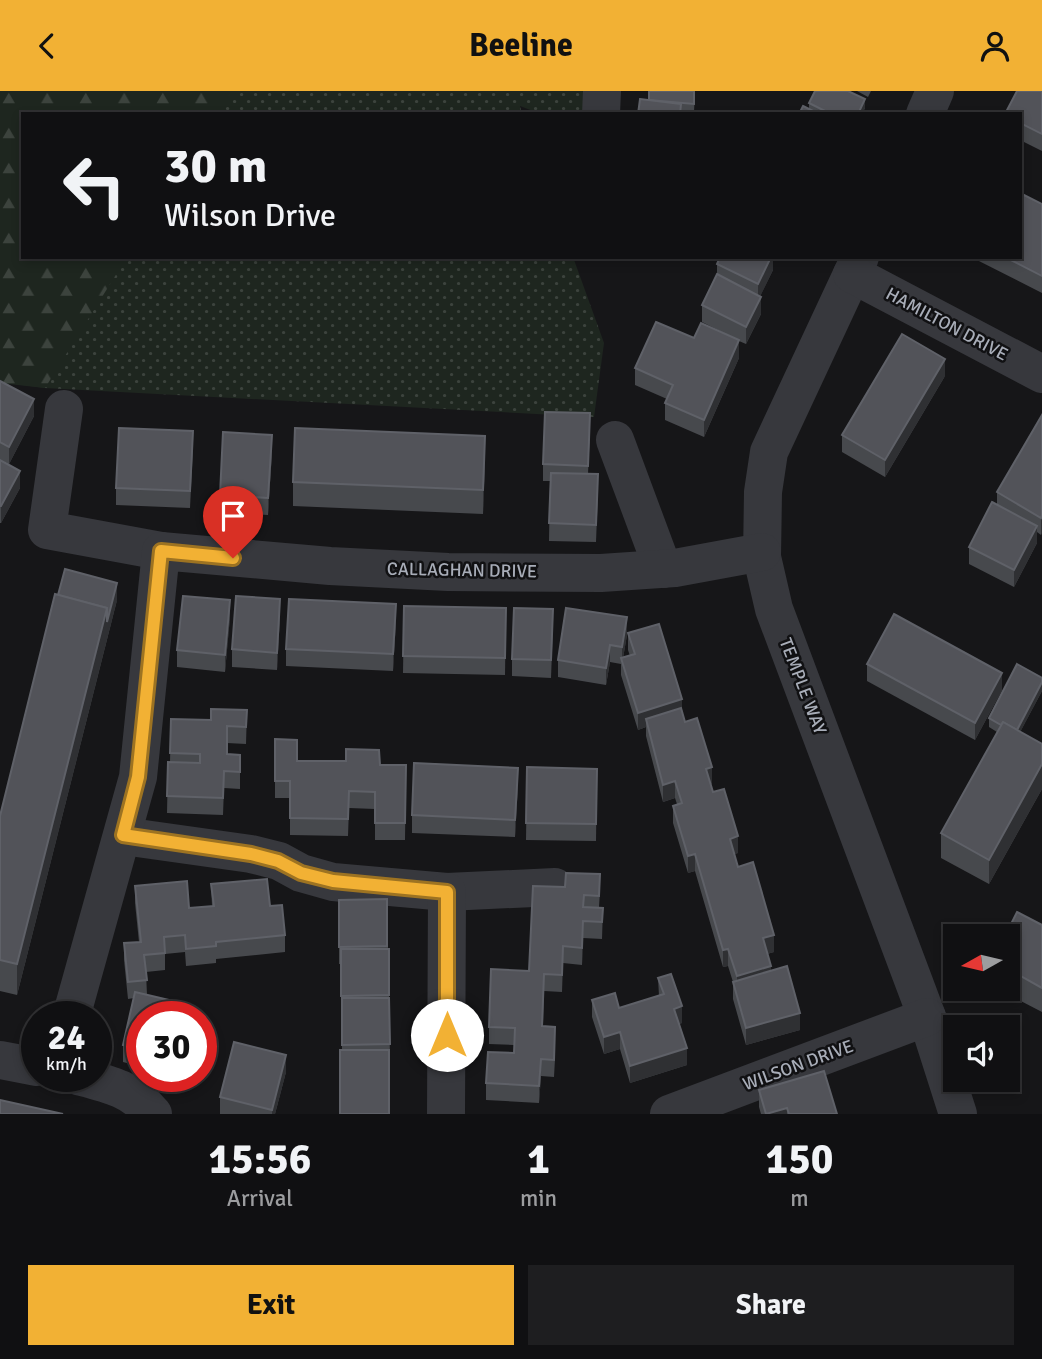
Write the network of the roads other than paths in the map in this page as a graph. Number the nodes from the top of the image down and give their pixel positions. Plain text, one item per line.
1 (602, 91) edge
2 (935, 91) edge
3 (601, 112) edge
4 (926, 112) edge
5 (856, 266) edge
6 (1042, 374) edge
7 (64, 408) dead end
8 (615, 440) dead end
9 (161, 551) junction
10 (762, 552) junction
11 (663, 569) junction
12 (123, 835) junction
13 (555, 887) edge
14 (447, 892) junction
15 (76, 1001) edge
16 (927, 1017) junction
17 (0, 1061) edge
18 (21, 1064) edge
19 (112, 1085) edge
20 (153, 1114) edge
21 (446, 1114) edge
22 (669, 1114) edge
23 (958, 1114) edge

1 - 3 street
2 - 4 street
5 - 6 street, HAMILTON DRIVE
5 - 10 street, TEMPLE WAY
7 - 9 street, CALLAGHAN DRIVE
8 - 11 street
9 - 11 street, CALLAGHAN DRIVE
9 - 12 street
10 - 11 street, CALLAGHAN DRIVE
10 - 16 street, TEMPLE WAY
12 - 14 street
12 - 15 street
13 - 14 street
14 - 21 street
16 - 22 street, WILSON DRIVE
16 - 23 street, TEMPLE WAY
17 - 18 street
19 - 20 street

